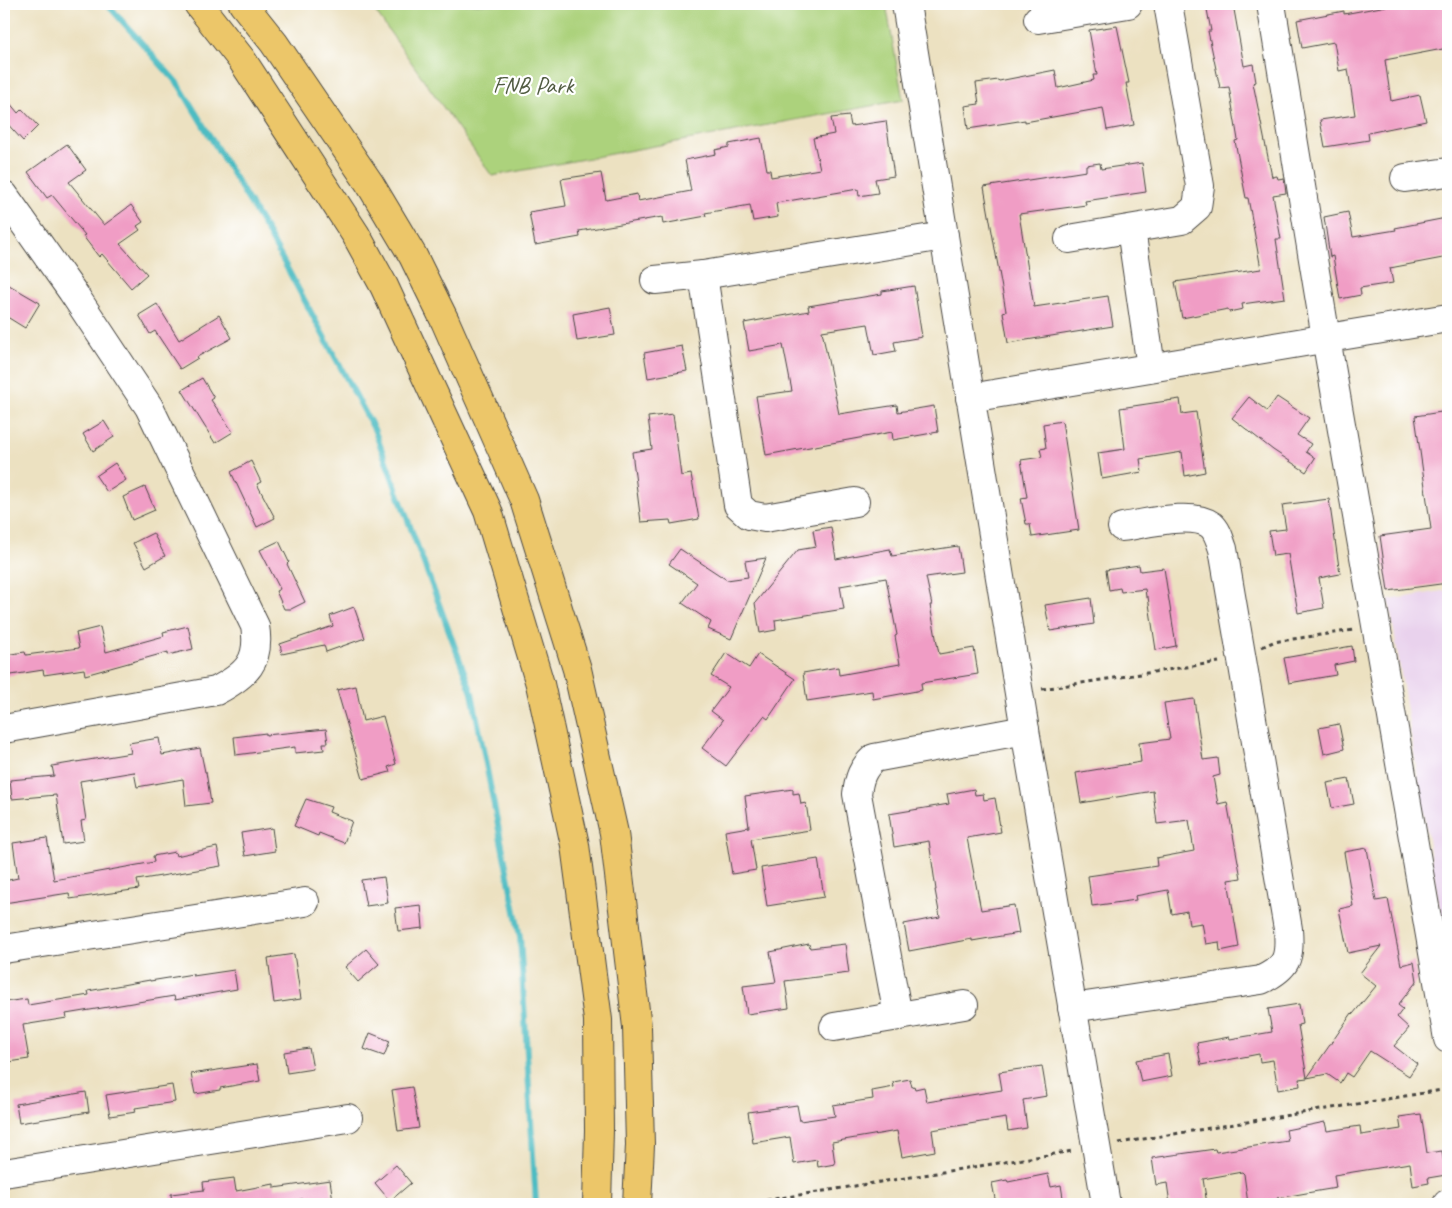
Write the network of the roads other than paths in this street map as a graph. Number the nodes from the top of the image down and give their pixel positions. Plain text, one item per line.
1 (198, 4) edge
2 (243, 4) edge
3 (906, 4) edge
4 (1128, 4) edge
5 (1168, 4) edge
6 (1271, 4) edge
7 (1038, 19) dead end
8 (1448, 172) edge
9 (1405, 178) dead end
10 (4, 195) edge
11 (1130, 229) junction
12 (944, 236) junction
13 (1069, 239) dead end
14 (703, 275) junction
15 (655, 280) dead end
16 (1448, 318) edge
17 (1326, 338) junction
18 (1152, 367) junction
19 (970, 398) junction
20 (855, 502) dead end
21 (1122, 527) dead end
22 (4, 729) edge
23 (1025, 730) junction
24 (305, 902) dead end
25 (4, 949) edge
26 (964, 1005) dead end
27 (1072, 1008) junction
28 (898, 1016) junction
29 (834, 1027) dead end
30 (1448, 1039) edge
31 (348, 1118) dead end
32 (4, 1172) edge
33 (597, 1204) edge
34 (637, 1204) edge
35 (1106, 1204) edge

1 - 33 main road
2 - 34 main road
3 - 12 street
4 - 7 street
5 - 11 street
6 - 17 street
8 - 9 street
10 - 22 street
11 - 13 street
11 - 18 street
12 - 14 street
12 - 19 street
14 - 15 street
14 - 20 street
16 - 17 street
17 - 18 street
17 - 30 street
18 - 19 street
19 - 23 street
21 - 27 street
23 - 27 street
23 - 28 street
24 - 25 street
26 - 28 street
27 - 35 street
28 - 29 street
31 - 32 street

